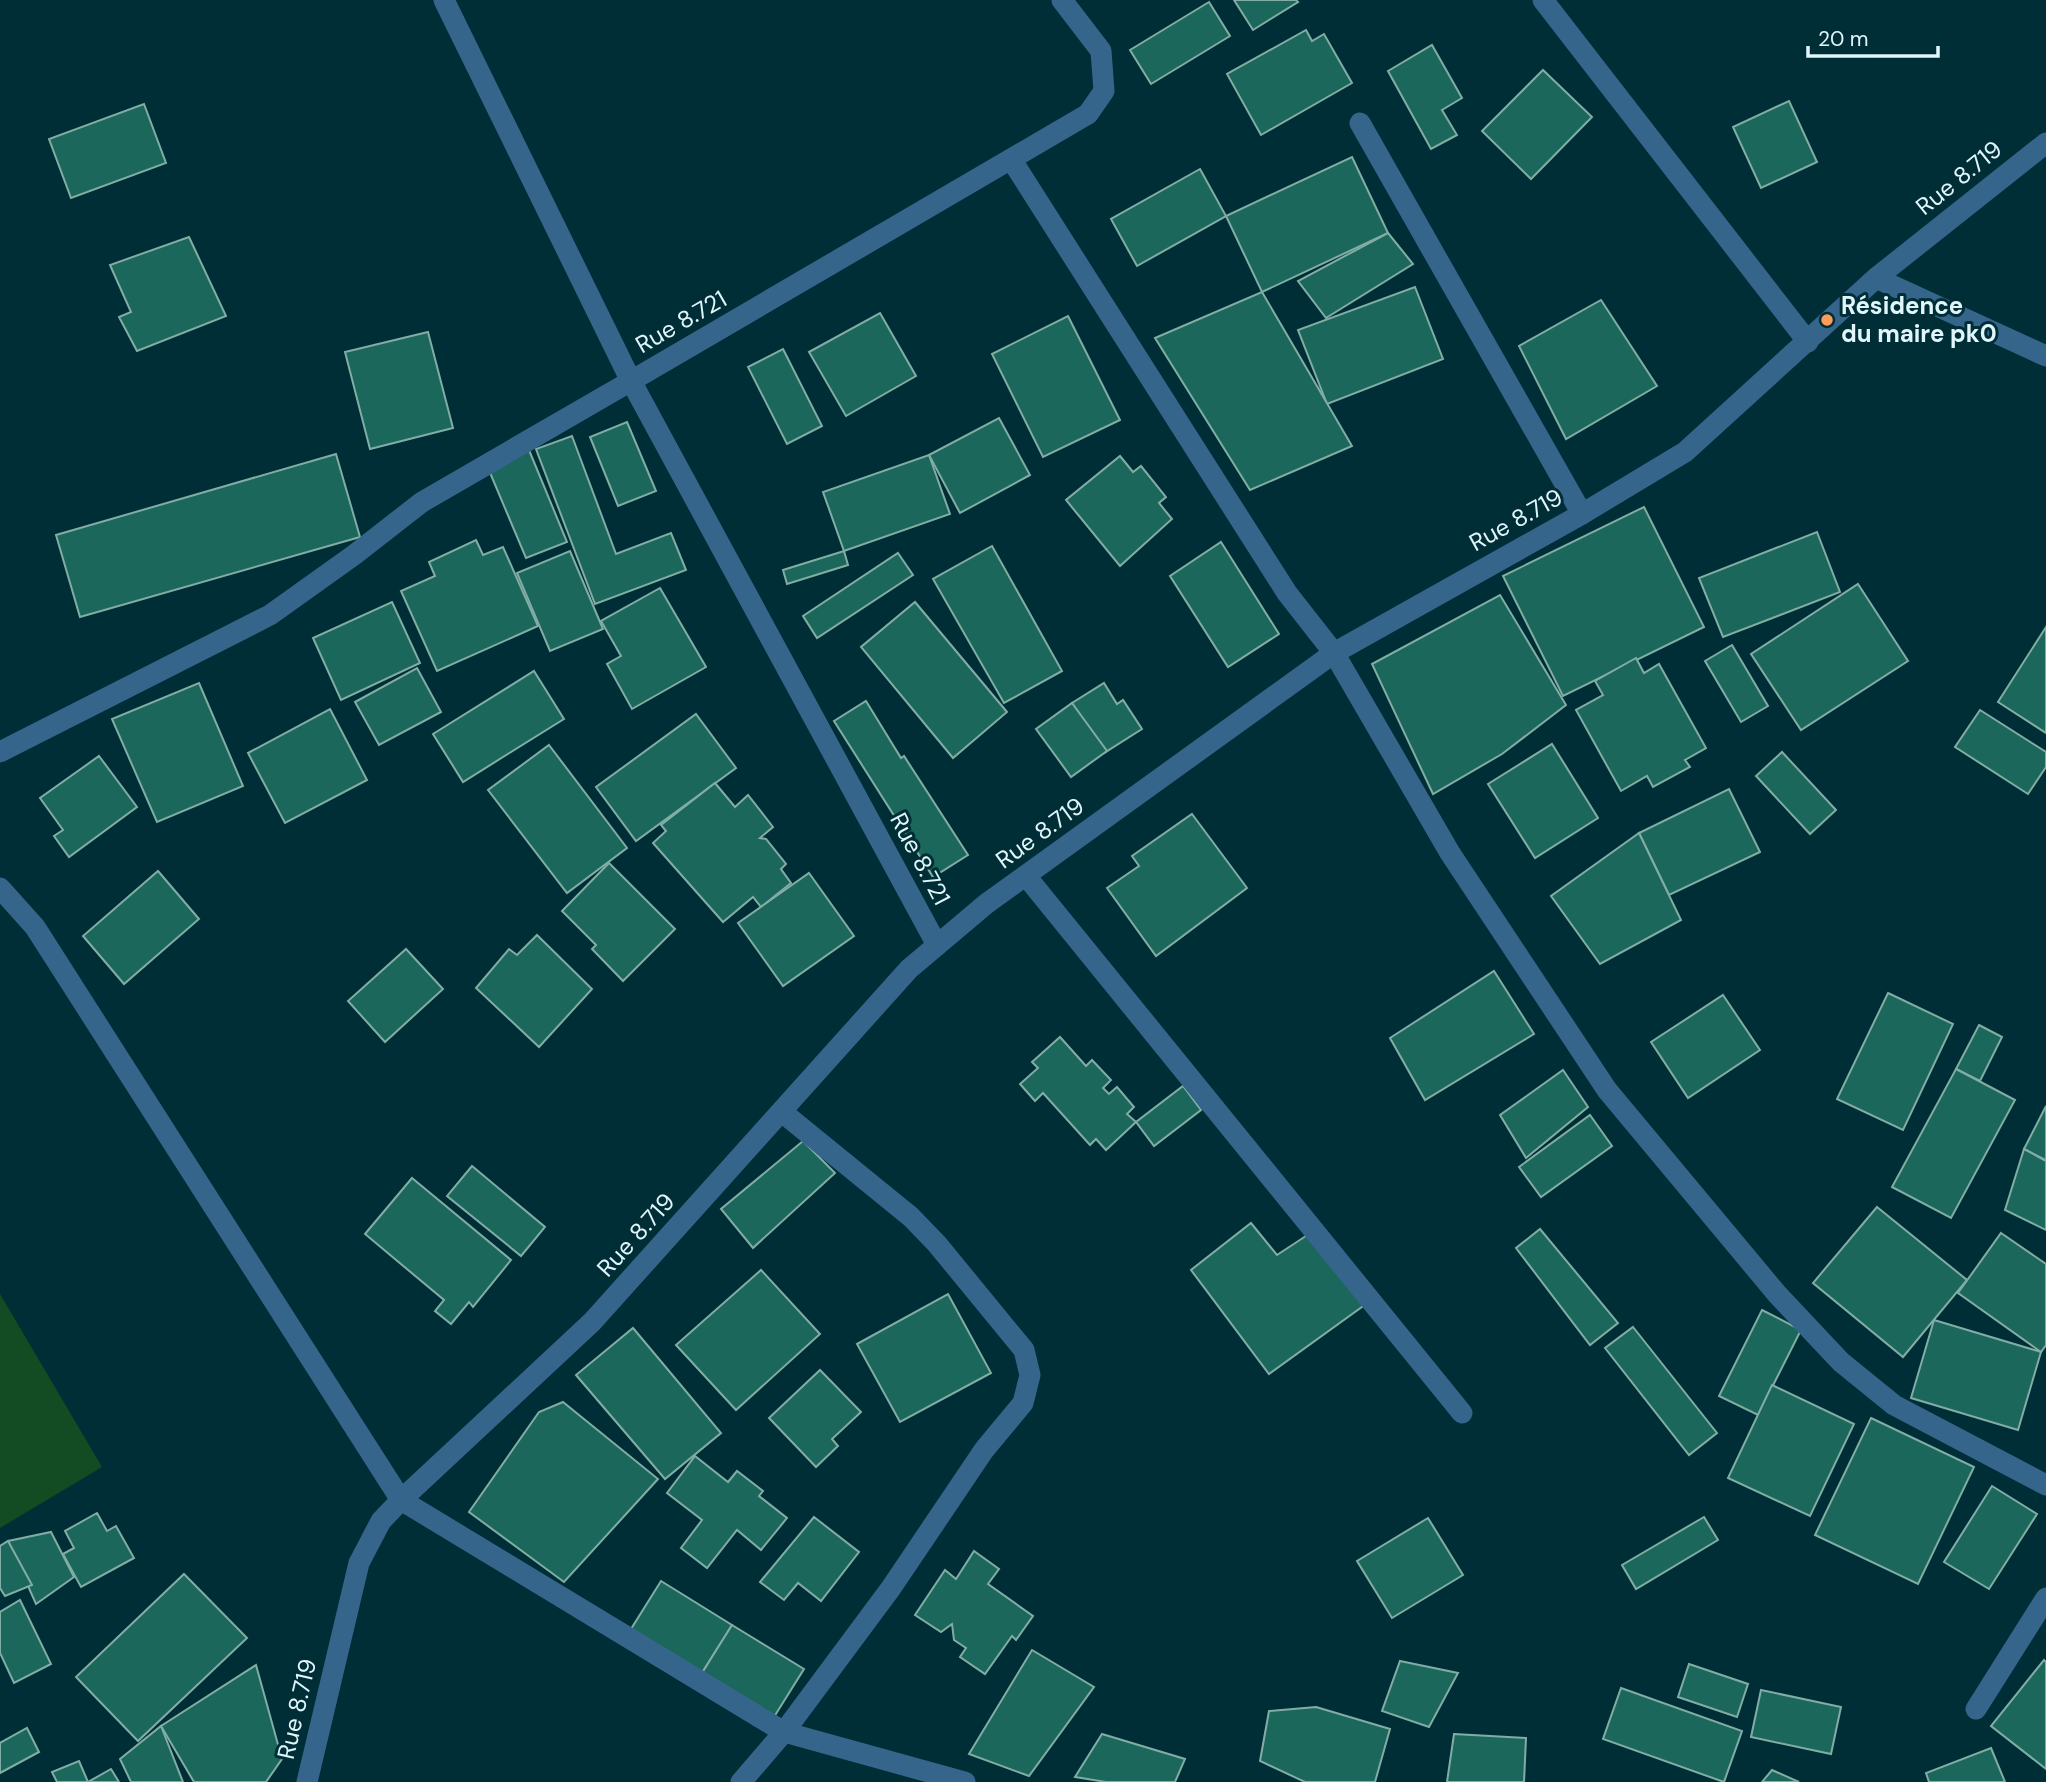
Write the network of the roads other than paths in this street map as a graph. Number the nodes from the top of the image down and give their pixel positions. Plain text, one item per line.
1 (444, 0) edge
2 (1062, 0) edge
3 (1543, 0) edge
4 (1360, 123) dead end
5 (2046, 143) edge
6 (1011, 159) junction
7 (1876, 278) junction
8 (1808, 342) junction
9 (2046, 355) edge
10 (631, 381) junction
11 (1582, 514) junction
12 (1334, 653) junction
13 (0, 751) edge
14 (1026, 876) junction
15 (0, 888) edge
16 (937, 946) junction
17 (782, 1112) junction
18 (1462, 1413) dead end
19 (2046, 1485) edge
20 (401, 1500) junction
21 (2046, 1598) edge
22 (1976, 1709) dead end
23 (784, 1732) junction
24 (307, 1782) edge
25 (741, 1782) edge
26 (965, 1782) edge

1 - 10 street
2 - 6 street, Rue 8.721
3 - 8 street
4 - 11 street
5 - 7 street, Rue 8.719
6 - 10 street, Rue 8.721
6 - 12 street
7 - 8 street, Rue 8.719
7 - 9 street
8 - 11 street, Rue 8.719
10 - 13 street
10 - 16 street, Rue 8.721
11 - 12 street, Rue 8.719
12 - 14 street, Rue 8.719
12 - 19 street
14 - 16 street, Rue 8.719
14 - 18 street
15 - 20 street
16 - 17 street, Rue 8.719
17 - 20 street, Rue 8.719
17 - 23 street
20 - 23 street
20 - 24 street, Rue 8.719
21 - 22 street
23 - 25 street
23 - 26 street

